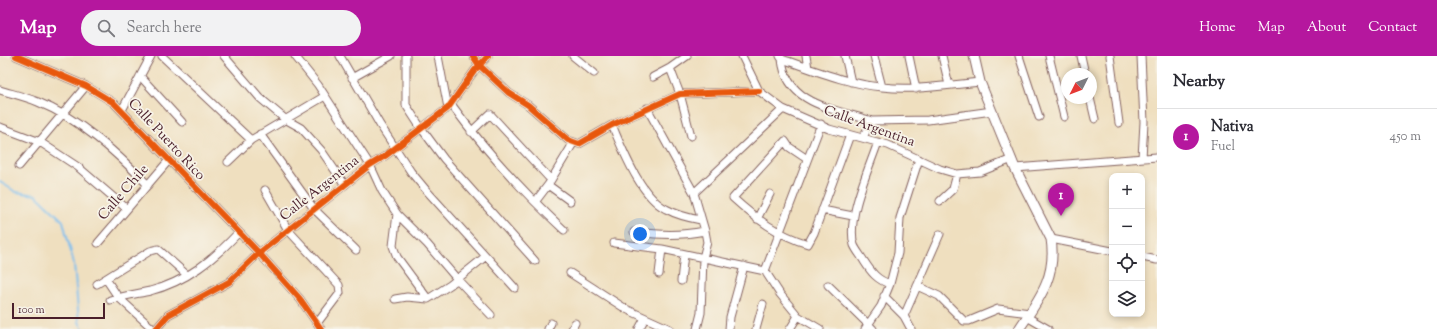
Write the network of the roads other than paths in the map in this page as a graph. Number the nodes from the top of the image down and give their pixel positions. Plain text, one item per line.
1 (16, 56) edge
2 (151, 56) edge
3 (162, 56) edge
4 (224, 56) edge
5 (295, 56) edge
6 (340, 56) edge
7 (391, 56) edge
8 (406, 56) edge
9 (438, 56) edge
10 (473, 56) edge
11 (488, 56) edge
12 (573, 56) edge
13 (687, 56) edge
14 (742, 56) edge
15 (806, 56) edge
16 (845, 56) edge
17 (874, 56) edge
18 (909, 56) edge
19 (942, 56) edge
20 (974, 56) edge
21 (1019, 56) edge
22 (1049, 56) edge
23 (1081, 56) edge
24 (1110, 56) edge
25 (1141, 56) edge
26 (781, 58) edge
27 (479, 65) junction
28 (670, 68) junction
29 (808, 68) junction
30 (1084, 68) edge
31 (594, 73) dead end
32 (140, 76) junction
33 (653, 77) dead end
34 (352, 78) junction
35 (851, 82) junction
36 (980, 82) junction
37 (949, 85) junction
38 (86, 86) junction
39 (882, 88) junction
40 (916, 89) junction
41 (0, 90) edge
42 (759, 91) junction
43 (680, 94) junction
44 (325, 96) junction
45 (1091, 104) edge
46 (450, 106) junction
47 (647, 108) junction
48 (783, 109) junction
49 (122, 110) junction
50 (992, 111) junction
51 (62, 114) junction
52 (1039, 117) dead end
53 (1064, 117) dead end
54 (286, 119) junction
55 (1095, 119) dead end
56 (872, 121) junction
57 (182, 122) dead end
58 (1119, 123) dead end
59 (821, 124) junction
60 (612, 125) junction
61 (0, 127) edge
62 (421, 128) junction
63 (471, 132) junction
64 (260, 134) junction
65 (850, 135) junction
66 (691, 136) dead end
67 (863, 138) junction
68 (251, 140) junction
69 (40, 142) junction
70 (574, 142) junction
71 (878, 142) junction
72 (396, 147) junction
73 (1157, 157) edge
74 (1142, 158) junction
75 (807, 159) junction
76 (919, 159) junction
77 (1012, 159) junction
78 (169, 160) junction
79 (228, 162) dead end
80 (370, 165) junction
81 (19, 166) dead end
82 (1015, 168) junction
83 (957, 174) junction
84 (549, 182) junction
85 (148, 185) junction
86 (345, 185) junction
87 (265, 190) dead end
88 (694, 193) junction
89 (770, 194) dead end
90 (570, 201) dead end
91 (940, 201) dead end
92 (535, 202) junction
93 (127, 209) junction
94 (314, 209) junction
95 (822, 210) junction
96 (397, 214) junction
97 (853, 216) junction
98 (757, 219) junction
99 (701, 220) junction
100 (288, 230) junction
101 (564, 230) dead end
102 (705, 231) junction
103 (239, 232) junction
104 (634, 232) dead end
105 (779, 232) junction
106 (940, 234) dead end
107 (1051, 239) junction
108 (98, 243) dead end
109 (614, 243) dead end
110 (662, 249) junction
111 (356, 250) dead end
112 (1109, 250) edge
113 (259, 253) junction
114 (684, 254) junction
115 (486, 256) junction
116 (703, 258) junction
117 (1145, 258) edge
118 (1157, 260) edge
119 (535, 261) dead end
120 (744, 266) junction
121 (765, 271) junction
122 (570, 273) dead end
123 (659, 274) dead end
124 (187, 275) junction
125 (106, 279) junction
126 (457, 279) junction
127 (681, 281) dead end
128 (97, 284) dead end
129 (890, 284) junction
130 (828, 285) dead end
131 (917, 286) junction
132 (515, 288) dead end
133 (884, 296) junction
134 (118, 297) junction
135 (395, 299) dead end
136 (428, 299) junction
137 (110, 300) dead end
138 (763, 304) dead end
139 (491, 315) dead end
140 (1029, 315) junction
141 (798, 316) junction
142 (904, 316) junction
143 (645, 318) junction
144 (319, 326) edge
145 (869, 327) edge
146 (152, 329) edge
147 (156, 329) edge
148 (639, 329) edge
149 (670, 329) edge
150 (697, 329) edge
151 (729, 329) edge
152 (756, 329) edge
153 (790, 329) edge
154 (820, 329) edge
155 (912, 329) edge
156 (1020, 329) edge
157 (1048, 329) edge

1 - 38 street, Calle Puerto Rico
2 - 32 street
3 - 68 street
4 - 54 street
5 - 44 street
6 - 34 street
7 - 34 street
8 - 62 street
9 - 46 street
10 - 27 street
11 - 27 street, Calle Argentina
12 - 31 street
13 - 28 street
14 - 42 street, Calle Argentina
15 - 29 street
16 - 35 street
17 - 39 street
18 - 40 street
19 - 37 street
20 - 36 main road
21 - 52 street
22 - 53 street
23 - 30 street
24 - 58 street
25 - 74 street
26 - 29 street
26 - 56 street
27 - 46 street, Calle Argentina
27 - 70 street
28 - 33 street
28 - 43 street
29 - 35 street
32 - 49 street
32 - 57 street
34 - 72 street
35 - 39 street
36 - 37 street
36 - 50 main road
37 - 40 street
38 - 49 street, Calle Puerto Rico
38 - 51 street
39 - 40 street
41 - 51 street
42 - 43 street
42 - 48 street, Calle Argentina
43 - 47 street
43 - 66 street
44 - 54 street
44 - 80 street
45 - 55 street
46 - 62 street, Calle Argentina
46 - 63 street
47 - 60 street
47 - 88 street
48 - 59 street, Calle Argentina
48 - 88 street
49 - 78 street, Calle Puerto Rico
50 - 56 street
50 - 77 main road
51 - 69 street
51 - 85 street
54 - 64 street
54 - 86 street
56 - 67 street
59 - 65 street, Calle Argentina
59 - 75 street
60 - 70 street
60 - 99 street
61 - 69 street
62 - 72 street, Calle Argentina
62 - 119 street
63 - 84 street
63 - 92 street
64 - 68 street
64 - 94 street
65 - 67 street, Calle Argentina
65 - 95 street
67 - 71 street, Calle Argentina
68 - 79 street
69 - 81 street
69 - 93 street
70 - 84 street
71 - 76 street, Calle Argentina
71 - 97 street
72 - 80 street, Calle Argentina
72 - 115 street
73 - 74 street
74 - 82 street
75 - 98 street
75 - 105 street
76 - 83 street, Calle Argentina
76 - 129 street
77 - 82 main road
77 - 83 street, Calle Argentina
78 - 85 street, Calle Chile
78 - 103 street, Calle Puerto Rico
80 - 86 street, Calle Argentina
80 - 96 street
82 - 107 main road
83 - 91 street
84 - 90 street
84 - 92 street
85 - 93 street, Calle Chile
86 - 94 street, Calle Argentina
87 - 100 street
88 - 99 street
89 - 98 street
92 - 101 street
93 - 108 street, Calle Chile
94 - 100 street, Calle Argentina
94 - 111 street
95 - 97 street
95 - 105 street
96 - 126 street
96 - 136 street
97 - 129 street
98 - 105 street
99 - 102 street
100 - 113 street, Calle Argentina
100 - 144 street
102 - 104 street
102 - 116 street
103 - 113 street, Calle Puerto Rico
103 - 124 street
105 - 121 street
106 - 131 street
107 - 112 street
107 - 140 main road
109 - 110 street
110 - 114 street
110 - 123 street
113 - 144 street, Calle Puerto Rico
113 - 147 street, Calle Argentina
114 - 116 street
114 - 127 street
115 - 126 street
115 - 132 street
116 - 120 street
116 - 150 street
117 - 118 street
120 - 121 street
120 - 151 street
121 - 141 street
122 - 143 street
124 - 125 street
124 - 134 street
125 - 128 street
125 - 134 street
126 - 136 street
126 - 139 street
129 - 133 street
130 - 145 street
131 - 140 street
131 - 142 street
133 - 142 street
133 - 145 street
134 - 137 street
134 - 146 street
135 - 136 street
138 - 152 street
140 - 156 main road
140 - 157 street
141 - 153 street
141 - 154 street
142 - 155 street
143 - 148 street
143 - 149 street

